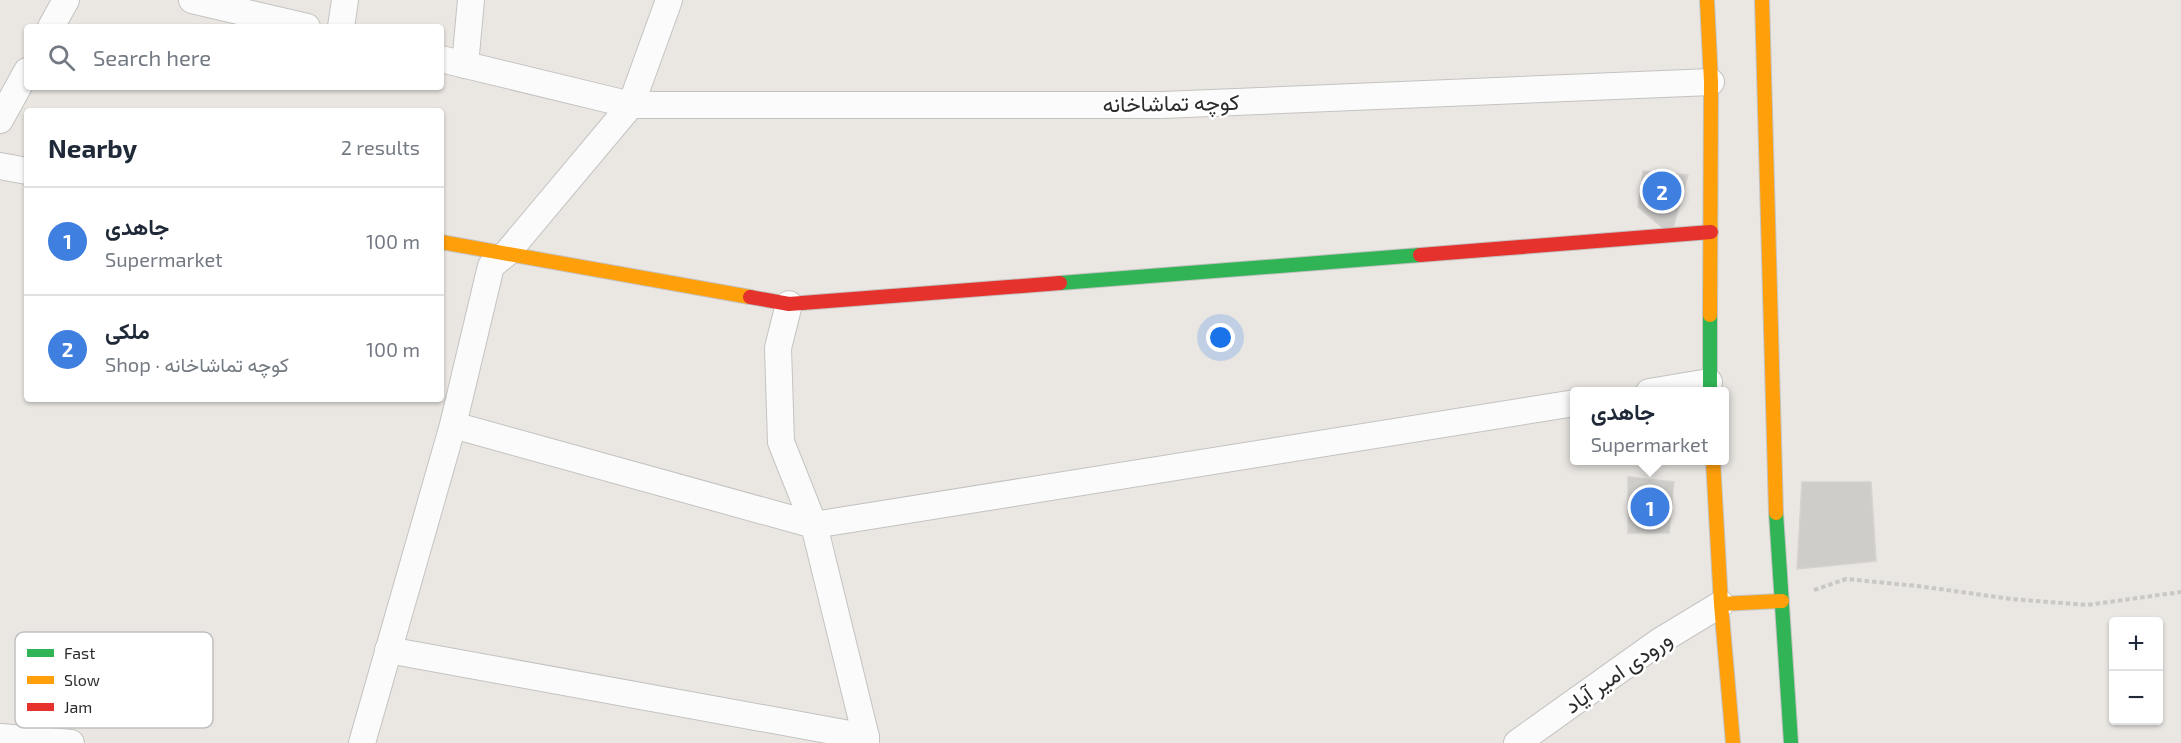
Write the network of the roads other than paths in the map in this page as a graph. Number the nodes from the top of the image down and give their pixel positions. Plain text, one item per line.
1 (66, 0) edge
2 (345, 0) edge
3 (471, 0) edge
4 (669, 0) edge
5 (1707, 0) edge
6 (1762, 0) edge
7 (202, 1) edge
8 (53, 24) edge
9 (295, 24) edge
10 (341, 24) edge
11 (453, 62) edge
12 (24, 76) edge
13 (1711, 82) junction
14 (631, 105) junction
15 (0, 120) edge
16 (0, 166) edge
17 (24, 170) edge
18 (1711, 232) junction
19 (444, 243) edge
20 (507, 254) junction
21 (789, 304) junction
22 (1710, 387) edge
23 (1570, 404) edge
24 (453, 425) junction
25 (1713, 465) edge
26 (814, 525) junction
27 (1782, 600) junction
28 (1721, 604) junction
29 (388, 650) junction
30 (0, 737) edge
31 (866, 740) edge
32 (64, 742) edge
33 (362, 743) edge
34 (1517, 743) edge
35 (1733, 743) edge
36 (1791, 743) edge

1 - 8 street
2 - 10 street
3 - 11 street
4 - 14 street
5 - 13 main road
6 - 27 main road
7 - 9 street
11 - 14 street, کوچه تماشاخانه
12 - 15 street
13 - 14 street, کوچه تماشاخانه
13 - 18 main road
14 - 20 street
16 - 17 street
18 - 21 main road
18 - 22 main road
19 - 20 main road
20 - 21 main road
20 - 24 street
21 - 26 street
23 - 26 street
24 - 26 street
24 - 29 street
25 - 28 main road
26 - 31 street
27 - 28 main road
27 - 36 main road
28 - 34 street, ورودی امیر آیاد
28 - 35 main road
29 - 31 street
29 - 33 street
30 - 32 street

